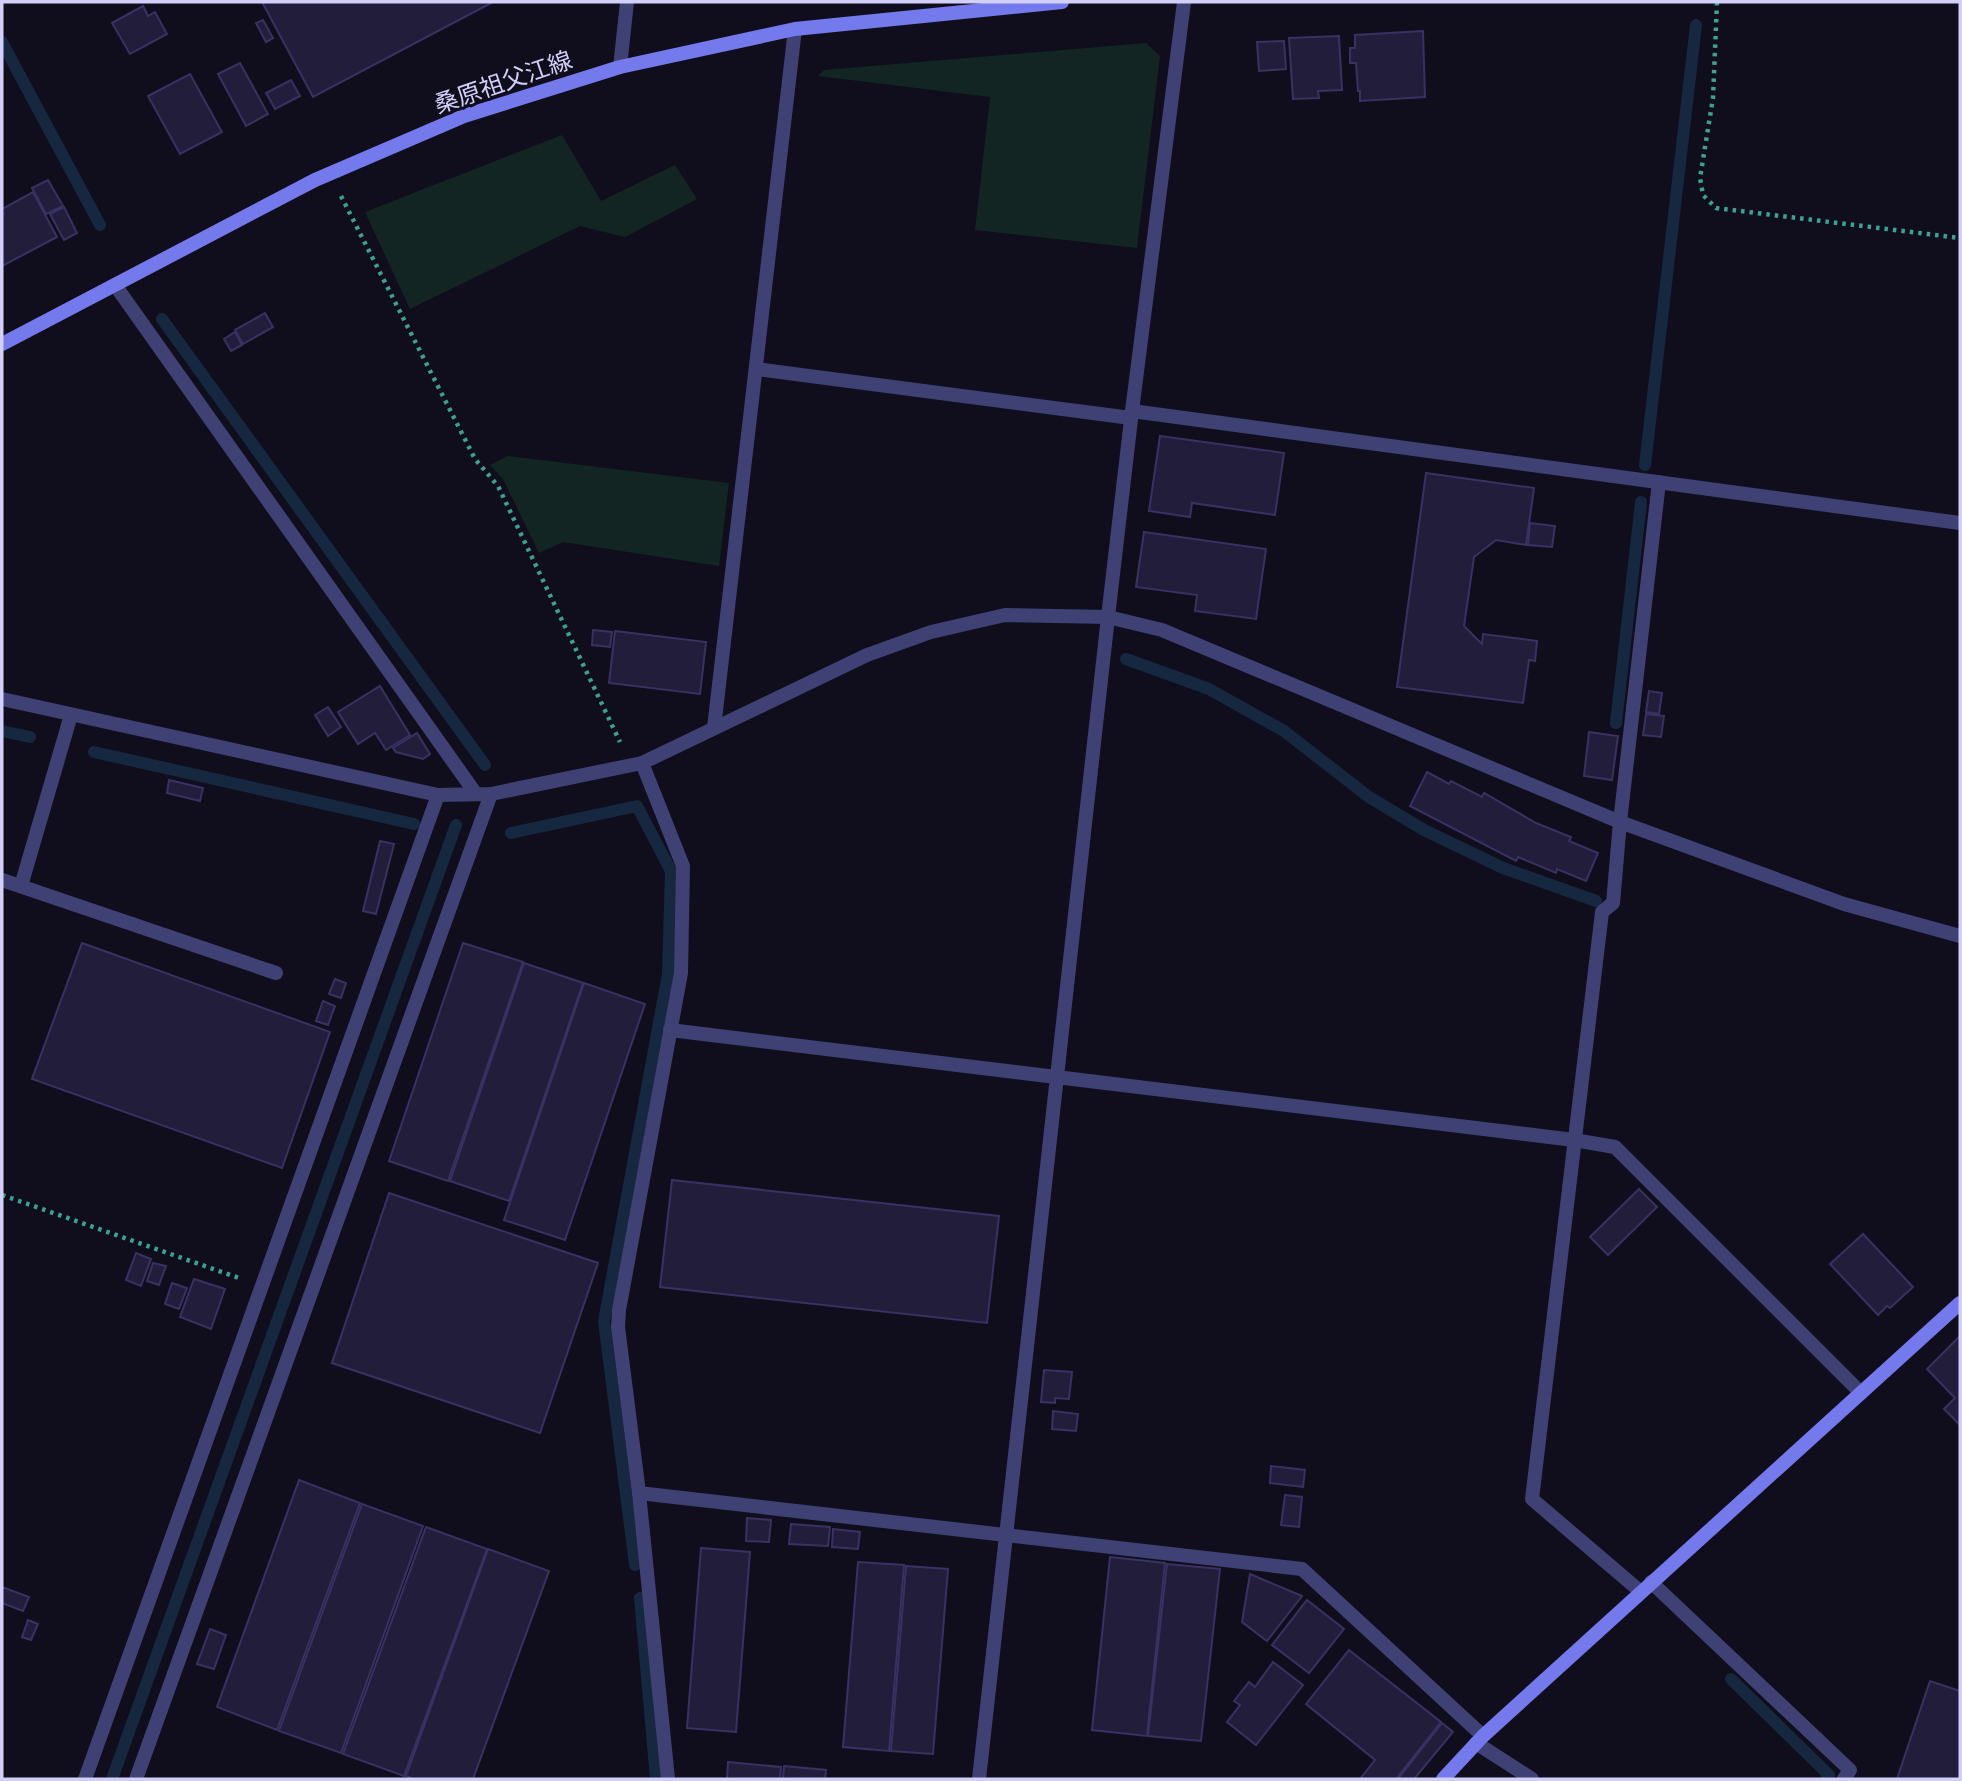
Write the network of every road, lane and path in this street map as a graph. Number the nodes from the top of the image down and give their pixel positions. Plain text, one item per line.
1 (627, 2) edge
2 (1062, 2) edge
3 (1184, 2) edge
4 (1717, 2) edge
5 (795, 29) junction
6 (620, 66) junction
7 (329, 174) junction
8 (1960, 238) edge
9 (115, 285) junction
10 (2, 344) edge
11 (756, 369) junction
12 (1131, 415) junction
13 (1659, 482) junction
14 (1960, 523) edge
15 (1108, 617) junction
16 (2, 699) edge
17 (71, 715) junction
18 (714, 728) junction
19 (636, 764) junction
20 (484, 794) junction
21 (438, 795) junction
22 (1620, 822) junction
23 (2, 880) edge
24 (21, 886) junction
25 (1960, 936) edge
26 (276, 973) dead end
27 (670, 1030) junction
28 (1056, 1077) junction
29 (1574, 1140) junction
30 (2, 1195) edge
31 (262, 1286) junction
32 (1960, 1303) edge
33 (1861, 1393) junction
34 (639, 1493) junction
35 (1006, 1535) junction
36 (1646, 1587) junction
37 (1479, 1739) junction
38 (85, 1779) edge
39 (136, 1779) edge
40 (668, 1779) edge
41 (979, 1779) edge
42 (1443, 1779) edge
43 (1532, 1779) edge
44 (1844, 1779) edge

1 - 6 street
2 - 5 main road, 桑原祖父江線
3 - 12 street
4 - 8 path
5 - 6 main road, 桑原祖父江線
5 - 11 street
6 - 7 main road, 桑原祖父江線
7 - 9 main road, 桑原祖父江線
7 - 19 path
9 - 10 main road, 桑原祖父江線
9 - 20 street
11 - 12 street
11 - 18 street
12 - 13 street
12 - 15 street
13 - 14 street
13 - 22 street
15 - 18 street
15 - 22 street
15 - 28 street
16 - 17 street
17 - 21 street
17 - 24 street
18 - 19 street
19 - 20 street
19 - 27 street
20 - 21 street
20 - 39 street
21 - 31 street
22 - 25 street
22 - 29 street
23 - 24 street
24 - 26 street
27 - 28 street
27 - 34 street
28 - 29 street
28 - 35 street
29 - 33 street
29 - 36 street
30 - 31 path
31 - 38 street
32 - 33 main road
33 - 36 main road
34 - 35 street
34 - 40 street
35 - 37 street
35 - 41 street
36 - 37 main road
36 - 44 street
37 - 42 main road
37 - 43 street

